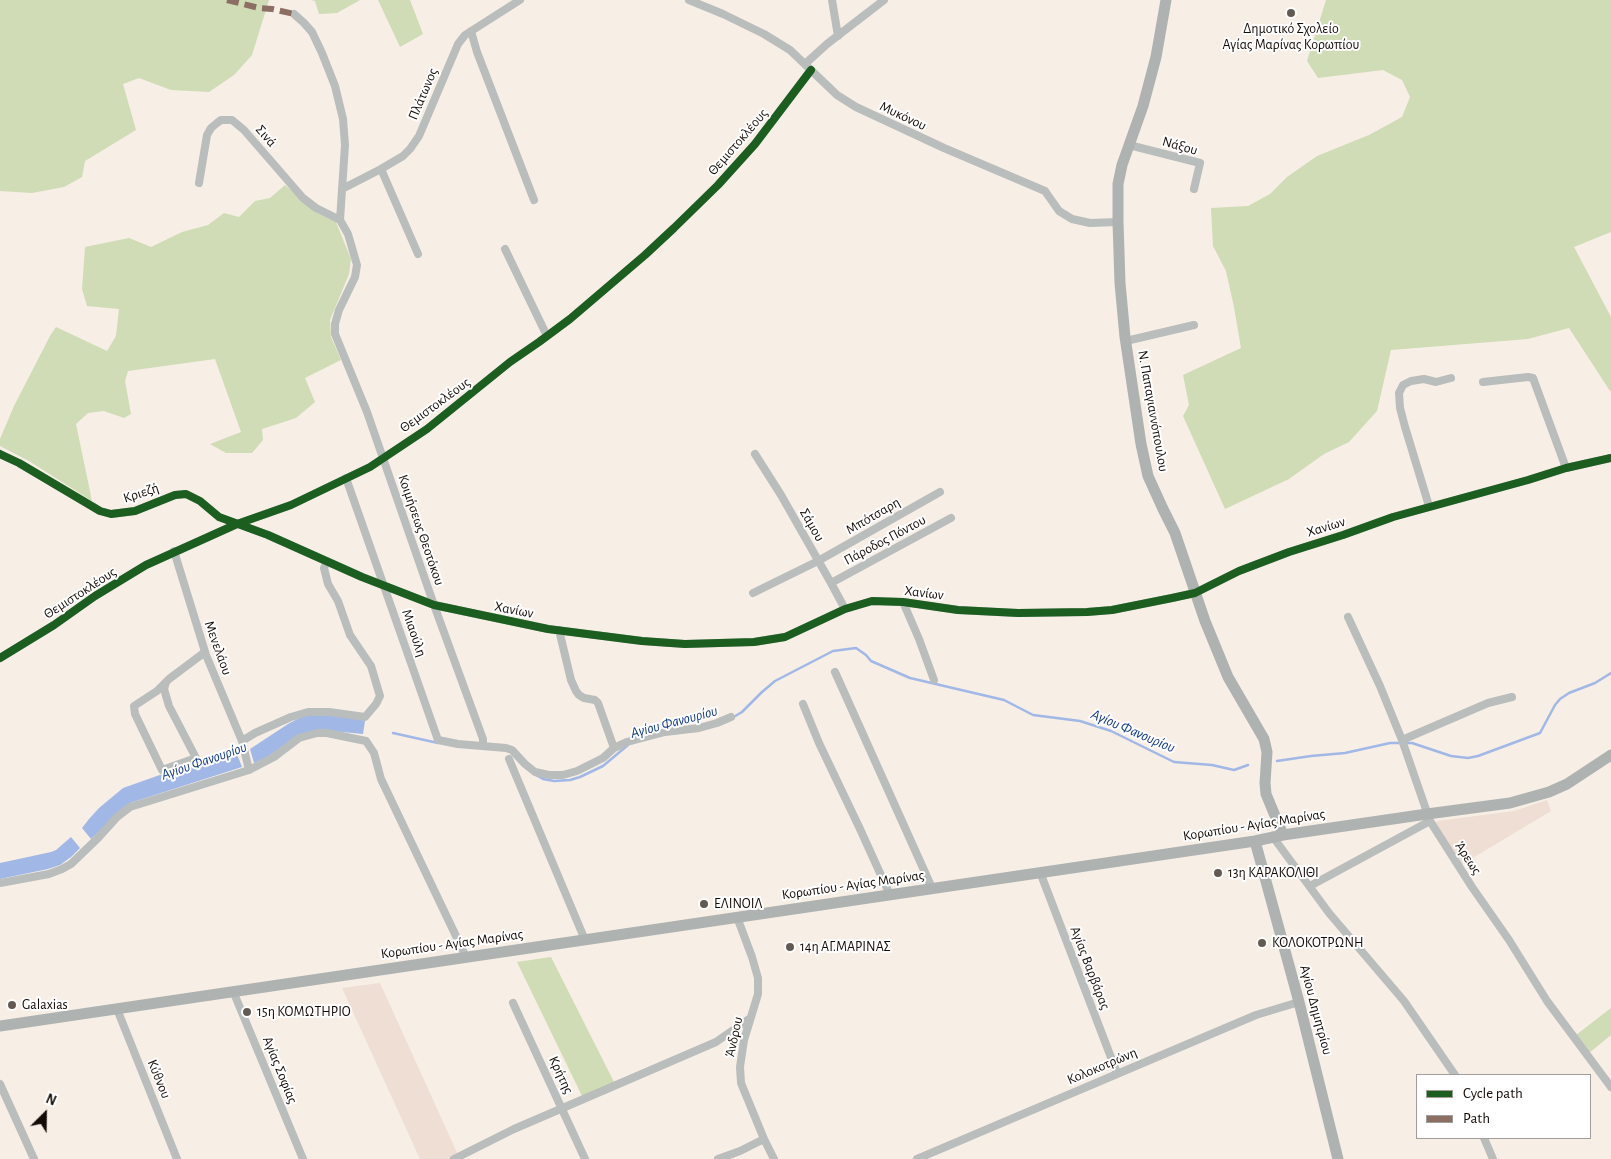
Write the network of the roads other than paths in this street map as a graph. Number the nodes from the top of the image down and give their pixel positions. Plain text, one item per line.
1 (520, 0) edge
2 (689, 0) edge
3 (832, 0) edge
4 (884, 0) edge
5 (1166, 0) edge
6 (294, 14) dead end
7 (471, 31) junction
8 (838, 36) junction
9 (458, 44) junction
10 (477, 52) junction
11 (808, 67) junction
12 (1129, 145) junction
13 (381, 169) junction
14 (200, 183) dead end
15 (342, 189) junction
16 (1194, 189) dead end
17 (534, 200) dead end
18 (340, 220) junction
19 (1118, 222) junction
20 (504, 249) dead end
21 (418, 254) dead end
22 (1194, 325) dead end
23 (547, 336) junction
24 (1126, 341) junction
25 (1451, 378) dead end
26 (1484, 382) dead end
27 (0, 454) edge
28 (755, 454) dead end
29 (382, 458) junction
30 (1611, 458) edge
31 (1566, 468) junction
32 (346, 478) junction
33 (940, 492) dead end
34 (1428, 506) junction
35 (951, 518) dead end
36 (237, 524) junction
37 (174, 551) junction
38 (327, 561) junction
39 (818, 562) junction
40 (831, 583) junction
41 (384, 585) junction
42 (753, 593) dead end
43 (1195, 593) junction
44 (903, 602) junction
45 (434, 605) junction
46 (845, 609) junction
47 (1348, 618) dead end
48 (559, 630) junction
49 (205, 652) junction
50 (1, 656) edge
51 (836, 672) dead end
52 (934, 680) dead end
53 (166, 682) junction
54 (1512, 697) dead end
55 (803, 704) dead end
56 (731, 717) dead end
57 (242, 741) junction
58 (1402, 741) junction
59 (483, 745) junction
60 (614, 748) junction
61 (1611, 756) edge
62 (509, 759) dead end
63 (248, 768) junction
64 (1429, 817) junction
65 (1278, 836) junction
66 (1255, 841) junction
67 (1040, 872) junction
68 (0, 883) edge
69 (1310, 886) junction
70 (932, 888) junction
71 (890, 895) junction
72 (736, 917) junction
73 (585, 940) junction
74 (466, 957) junction
75 (233, 991) junction
76 (1299, 1002) junction
77 (513, 1003) dead end
78 (117, 1008) junction
79 (749, 1019) junction
80 (0, 1026) edge
81 (1117, 1073) junction
82 (1454, 1074) edge
83 (0, 1084) edge
84 (1611, 1087) edge
85 (562, 1108) junction
86 (764, 1139) junction
87 (1484, 1139) edge
88 (34, 1159) edge
89 (177, 1159) edge
90 (304, 1159) edge
91 (454, 1159) edge
92 (585, 1159) edge
93 (718, 1159) edge
94 (774, 1159) edge
95 (917, 1159) edge
96 (1338, 1159) edge
97 (1493, 1159) edge

1 - 7 street, Πλάτωνος
2 - 11 street, Μυκόνου
3 - 8 street
4 - 8 street, Θεμιστοκλέους
5 - 12 main road, Ν. Παπαγιαννόπουλου
6 - 15 street, Κοιμήσεως Θεοτόκου
7 - 9 street, Πλάτωνος
7 - 10 street
8 - 11 street, Θεμιστοκλέους
9 - 10 street
9 - 13 street, Πλάτωνος
10 - 17 street
11 - 19 street, Μυκόνου
11 - 23 street, Θεμιστοκλέους
12 - 16 street, Νάξου
12 - 19 main road, Ν. Παπαγιαννόπουλου
13 - 15 street, Πλάτωνος
13 - 21 street
14 - 18 street, Σινά
15 - 18 street, Κοιμήσεως Θεοτόκου
18 - 29 street, Κοιμήσεως Θεοτόκου
19 - 24 main road, Ν. Παπαγιαννόπουλου
20 - 23 street
22 - 24 street
23 - 29 street, Θεμιστοκλέους
24 - 43 main road, Ν. Παπαγιαννόπουλου
25 - 34 street
26 - 31 street
27 - 36 street, Κριεζή
28 - 39 street, Σάμου
29 - 32 street, Θεμιστοκλέους
29 - 45 street, Κοιμήσεως Θεοτόκου
30 - 31 street, Χανίων
31 - 34 street, Χανίων
32 - 36 street, Θεμιστοκλέους
32 - 41 street, Μιαούλη
33 - 39 street, Μπότσαρη
34 - 43 street, Χανίων
35 - 40 street, Πάροδος Πόντου
36 - 37 street, Θεμιστοκλέους
36 - 38 street, Χανίων
37 - 49 street, Μενελάου
37 - 50 street, Θεμιστοκλέους
38 - 41 street, Χανίων
38 - 57 street
39 - 40 street, Σάμου
39 - 42 street, Μπότσαρη
40 - 46 street, Σάμου
41 - 45 street, Χανίων
41 - 59 street, Μιαούλη
43 - 44 street, Χανίων
43 - 65 main road, Ν. Παπαγιαννόπουλου
44 - 46 street, Χανίων
44 - 52 street
45 - 48 street, Χανίων
45 - 59 street, Κοιμήσεως Θεοτόκου
46 - 48 street, Χανίων
47 - 58 street, Άρεως
48 - 60 street
49 - 53 street
49 - 57 street, Μενελάου
51 - 70 street
53 - 53 street
54 - 58 street
55 - 71 street
56 - 60 street
57 - 63 street, Μενελάου
58 - 64 street, Άρεως
59 - 60 street
61 - 64 main road, Κορωπίου - Αγίας Μαρίνας
62 - 73 street
63 - 68 street
63 - 74 street
64 - 65 main road, Κορωπίου - Αγίας Μαρίνας
64 - 69 street
64 - 84 street, Άρεως
65 - 66 main road, Κορωπίου - Αγίας Μαρίνας
65 - 69 street
66 - 67 main road, Κορωπίου - Αγίας Μαρίνας
66 - 76 main road, Αγίου Δημητρίου
67 - 70 main road, Κορωπίου - Αγίας Μαρίνας
67 - 81 street, Αγίας Βαρβάρας
69 - 82 street
70 - 71 main road, Κορωπίου - Αγίας Μαρίνας
71 - 72 main road, Κορωπίου - Αγίας Μαρίνας
72 - 73 main road, Κορωπίου - Αγίας Μαρίνας
72 - 79 street, Άνδρου
73 - 74 main road, Κορωπίου - Αγίας Μαρίνας
74 - 75 main road, Κορωπίου - Αγίας Μαρίνας
75 - 78 main road, Κορωπίου - Αγίας Μαρίνας
75 - 90 street, Αγίας Σοφίας
76 - 81 street, Κολοκοτρώνη
76 - 96 main road, Αγίου Δημητρίου
77 - 85 street, Κρήτης
78 - 80 main road, Κορωπίου - Αγίας Μαρίνας
78 - 89 street, Κύθνου
79 - 85 street
79 - 86 street, Άνδρου
81 - 95 street, Κολοκοτρώνη
83 - 88 street
85 - 91 street
85 - 92 street, Κρήτης
86 - 93 street
86 - 94 street, Άνδρου
87 - 97 street

